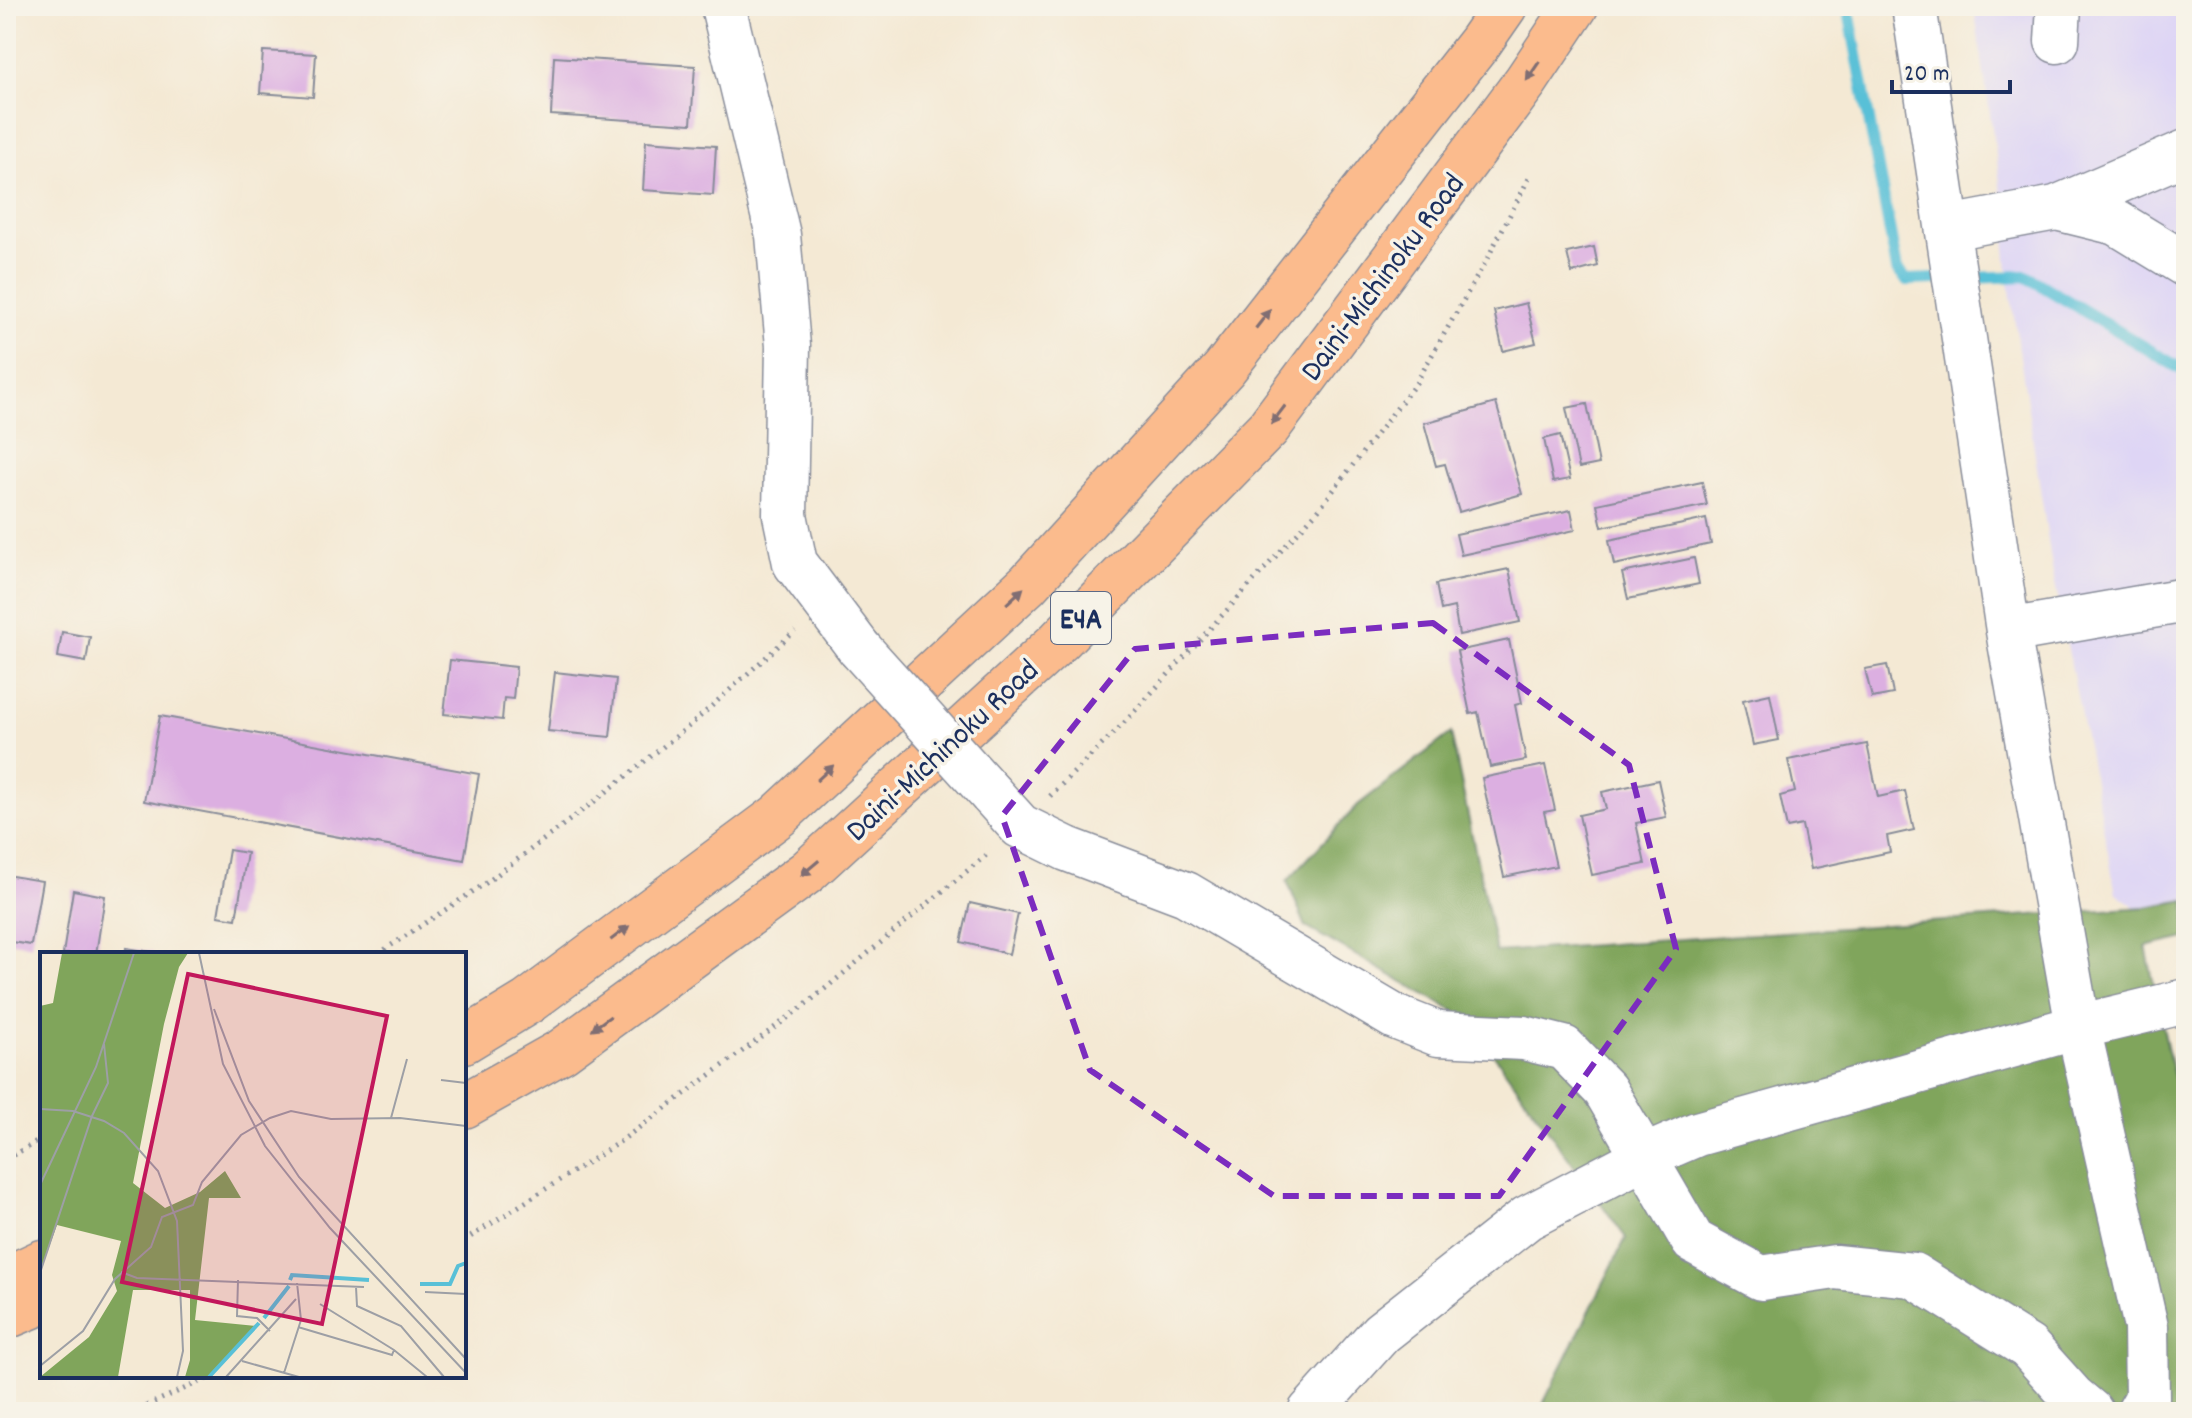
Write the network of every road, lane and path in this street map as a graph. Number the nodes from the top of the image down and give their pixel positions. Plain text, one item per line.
1 (723, 6) edge
2 (1505, 6) edge
3 (1576, 6) edge
4 (1914, 6) edge
5 (2186, 152) edge
6 (1530, 176) dead end
7 (2056, 208) junction
8 (1949, 228) junction
9 (2186, 265) edge
10 (2186, 600) edge
11 (826, 604) junction
12 (2008, 631) junction
13 (1020, 826) junction
14 (381, 952) edge
15 (2186, 1001) edge
16 (2078, 1027) junction
17 (466, 1040) edge
18 (466, 1105) edge
19 (40, 1140) edge
20 (1644, 1157) junction
21 (6, 1159) edge
22 (466, 1240) edge
23 (40, 1263) edge
24 (6, 1279) edge
25 (40, 1303) edge
26 (6, 1317) edge
27 (208, 1378) edge
28 (132, 1412) edge
29 (1310, 1412) edge
30 (2091, 1412) edge
31 (2139, 1412) edge

1 - 11 street
17 -> 2 highway, Daini-Michinoku Road / E4A
3 -> 18 highway, Daini-Michinoku Road / E4A
4 - 8 street
5 - 7 street
6 - 13 path
7 - 8 street
7 - 9 street
8 - 12 street
10 - 12 street
11 - 13 street, bridge
11 - 14 path
12 - 16 street
13 - 20 street
13 - 22 path
15 - 16 street
16 - 20 street
16 - 31 street
19 - 21 path
20 - 29 street
20 - 30 street
23 - 24 highway
25 - 26 highway
27 - 28 path

